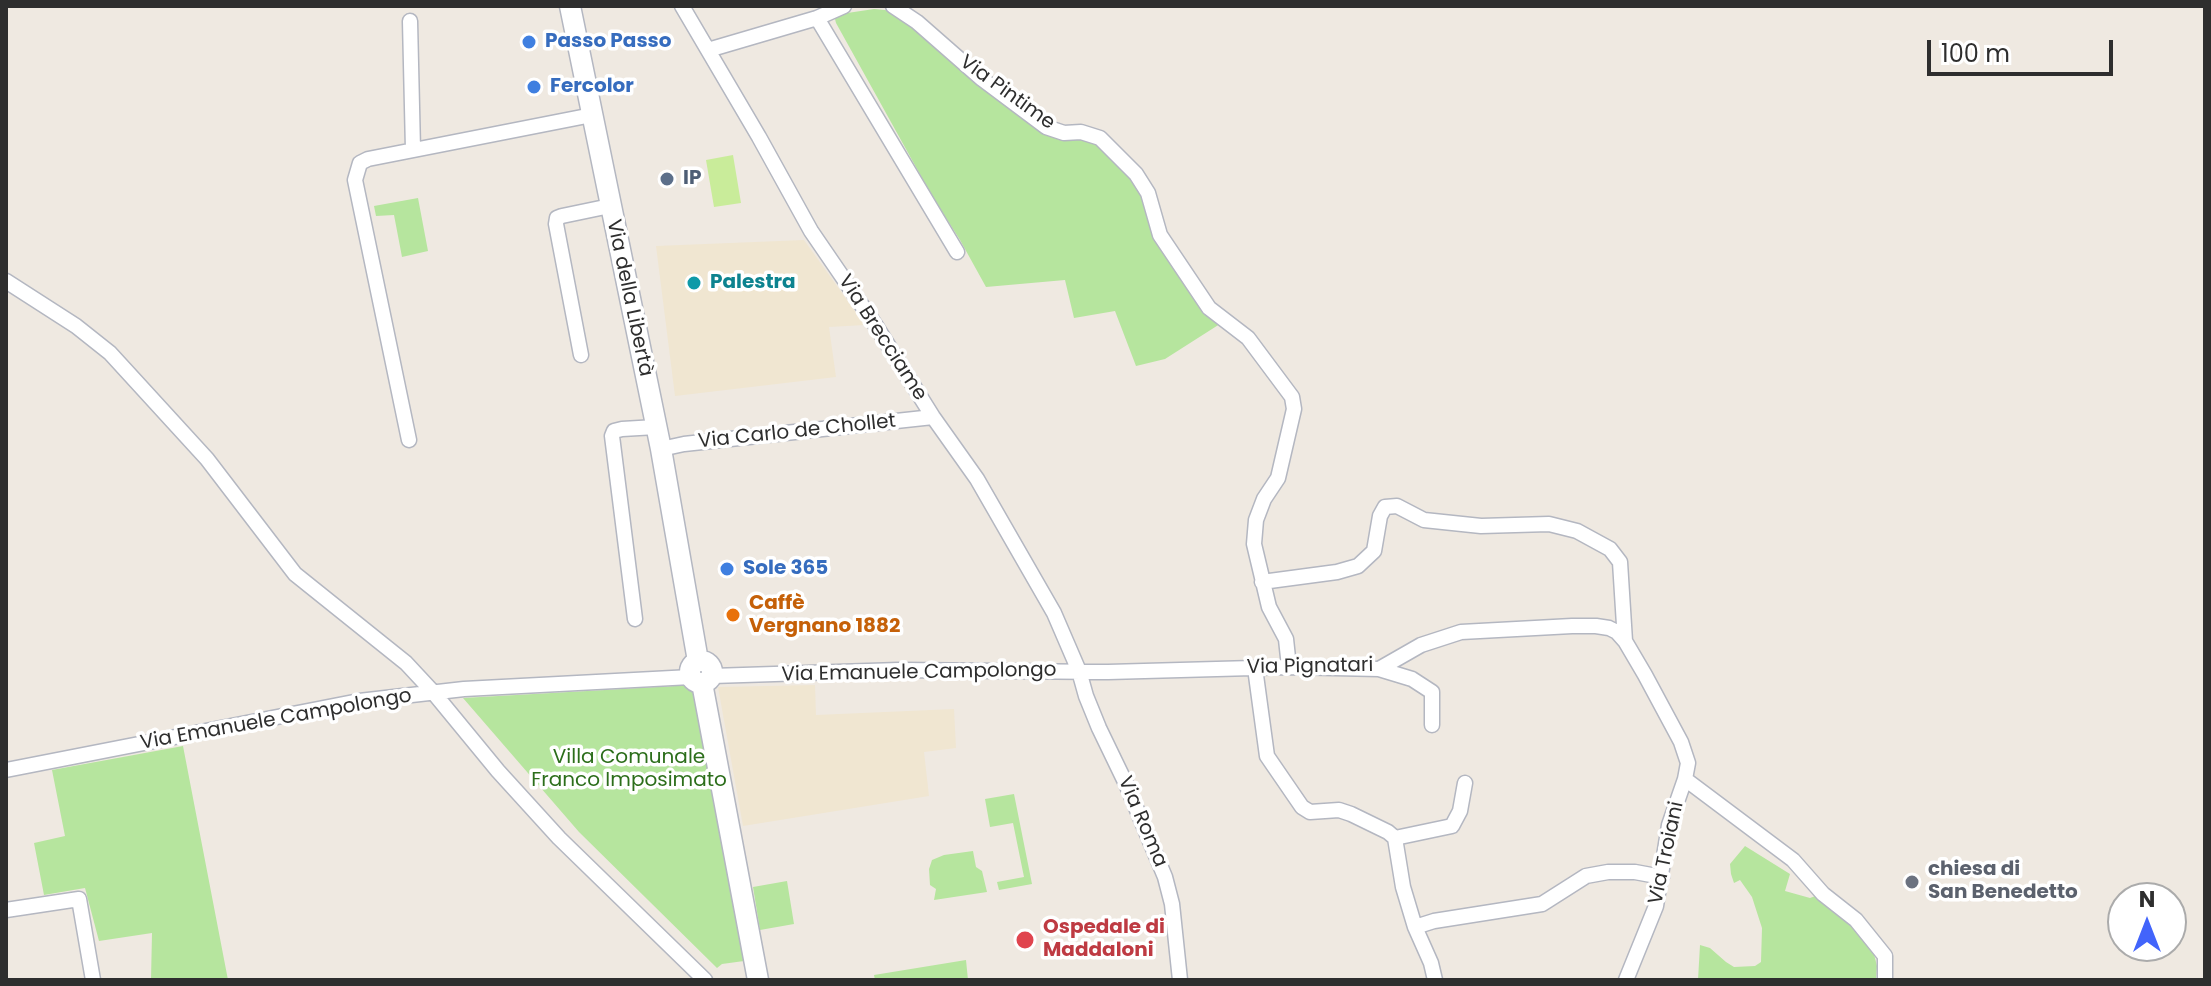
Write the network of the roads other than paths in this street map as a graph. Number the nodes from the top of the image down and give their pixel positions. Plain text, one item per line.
1 (570, 6) edge
2 (682, 6) edge
3 (844, 6) edge
4 (893, 6) edge
5 (817, 18) junction
6 (410, 21) dead end
7 (708, 50) junction
8 (592, 115) junction
9 (413, 150) junction
10 (610, 206) junction
11 (957, 252) dead end
12 (6, 281) edge
13 (581, 355) dead end
14 (933, 417) junction
15 (656, 427) junction
16 (409, 440) dead end
17 (661, 449) junction
18 (1262, 582) junction
19 (635, 619) dead end
20 (1625, 641) junction
21 (1289, 667) junction
22 (1255, 668) junction
23 (1379, 669) junction
24 (1079, 671) junction
25 (701, 675) junction
26 (433, 692) junction
27 (1432, 725) dead end
28 (6, 770) edge
29 (1685, 779) junction
30 (1465, 783) dead end
31 (1395, 838) junction
32 (1662, 877) junction
33 (6, 910) edge
34 (1415, 927) junction
35 (1885, 979) edge
36 (93, 980) edge
37 (705, 980) edge
38 (758, 980) edge
39 (1180, 980) edge
40 (1435, 980) edge
41 (1626, 980) edge

1 - 8 main road, Via della Libertà
2 - 7 street, Via Brecciame
3 - 5 street
4 - 18 street, Via Pintime
5 - 7 street
5 - 11 street
6 - 9 street
7 - 14 street, Via Brecciame
8 - 9 street
8 - 10 main road, Via della Libertà
9 - 16 street
10 - 13 street
10 - 15 main road, Via della Libertà
12 - 26 street
14 - 17 street, Via Carlo de Chollet
14 - 24 street, Via Brecciame
15 - 17 main road, Via della Libertà
15 - 19 street
17 - 25 main road, Via della Libertà
18 - 20 street
18 - 21 street, Via Pintime
20 - 23 street, Via Pignatari
20 - 29 street, Via Troiani
21 - 22 street, Via Pignatari
21 - 23 street, Via Pignatari
22 - 24 street, Via Pignatari
22 - 31 street
23 - 27 street
24 - 25 street, Via Emanuele Campolongo
24 - 39 street, Via Roma
25 - 26 street, Via Emanuele Campolongo
25 - 38 main road, Via della Libertà
26 - 28 street, Via Emanuele Campolongo
26 - 37 street
29 - 32 street, Via Troiani
29 - 35 street
30 - 31 street
31 - 34 street
32 - 34 street
32 - 41 street, Via Troiani
33 - 36 street
34 - 40 street

